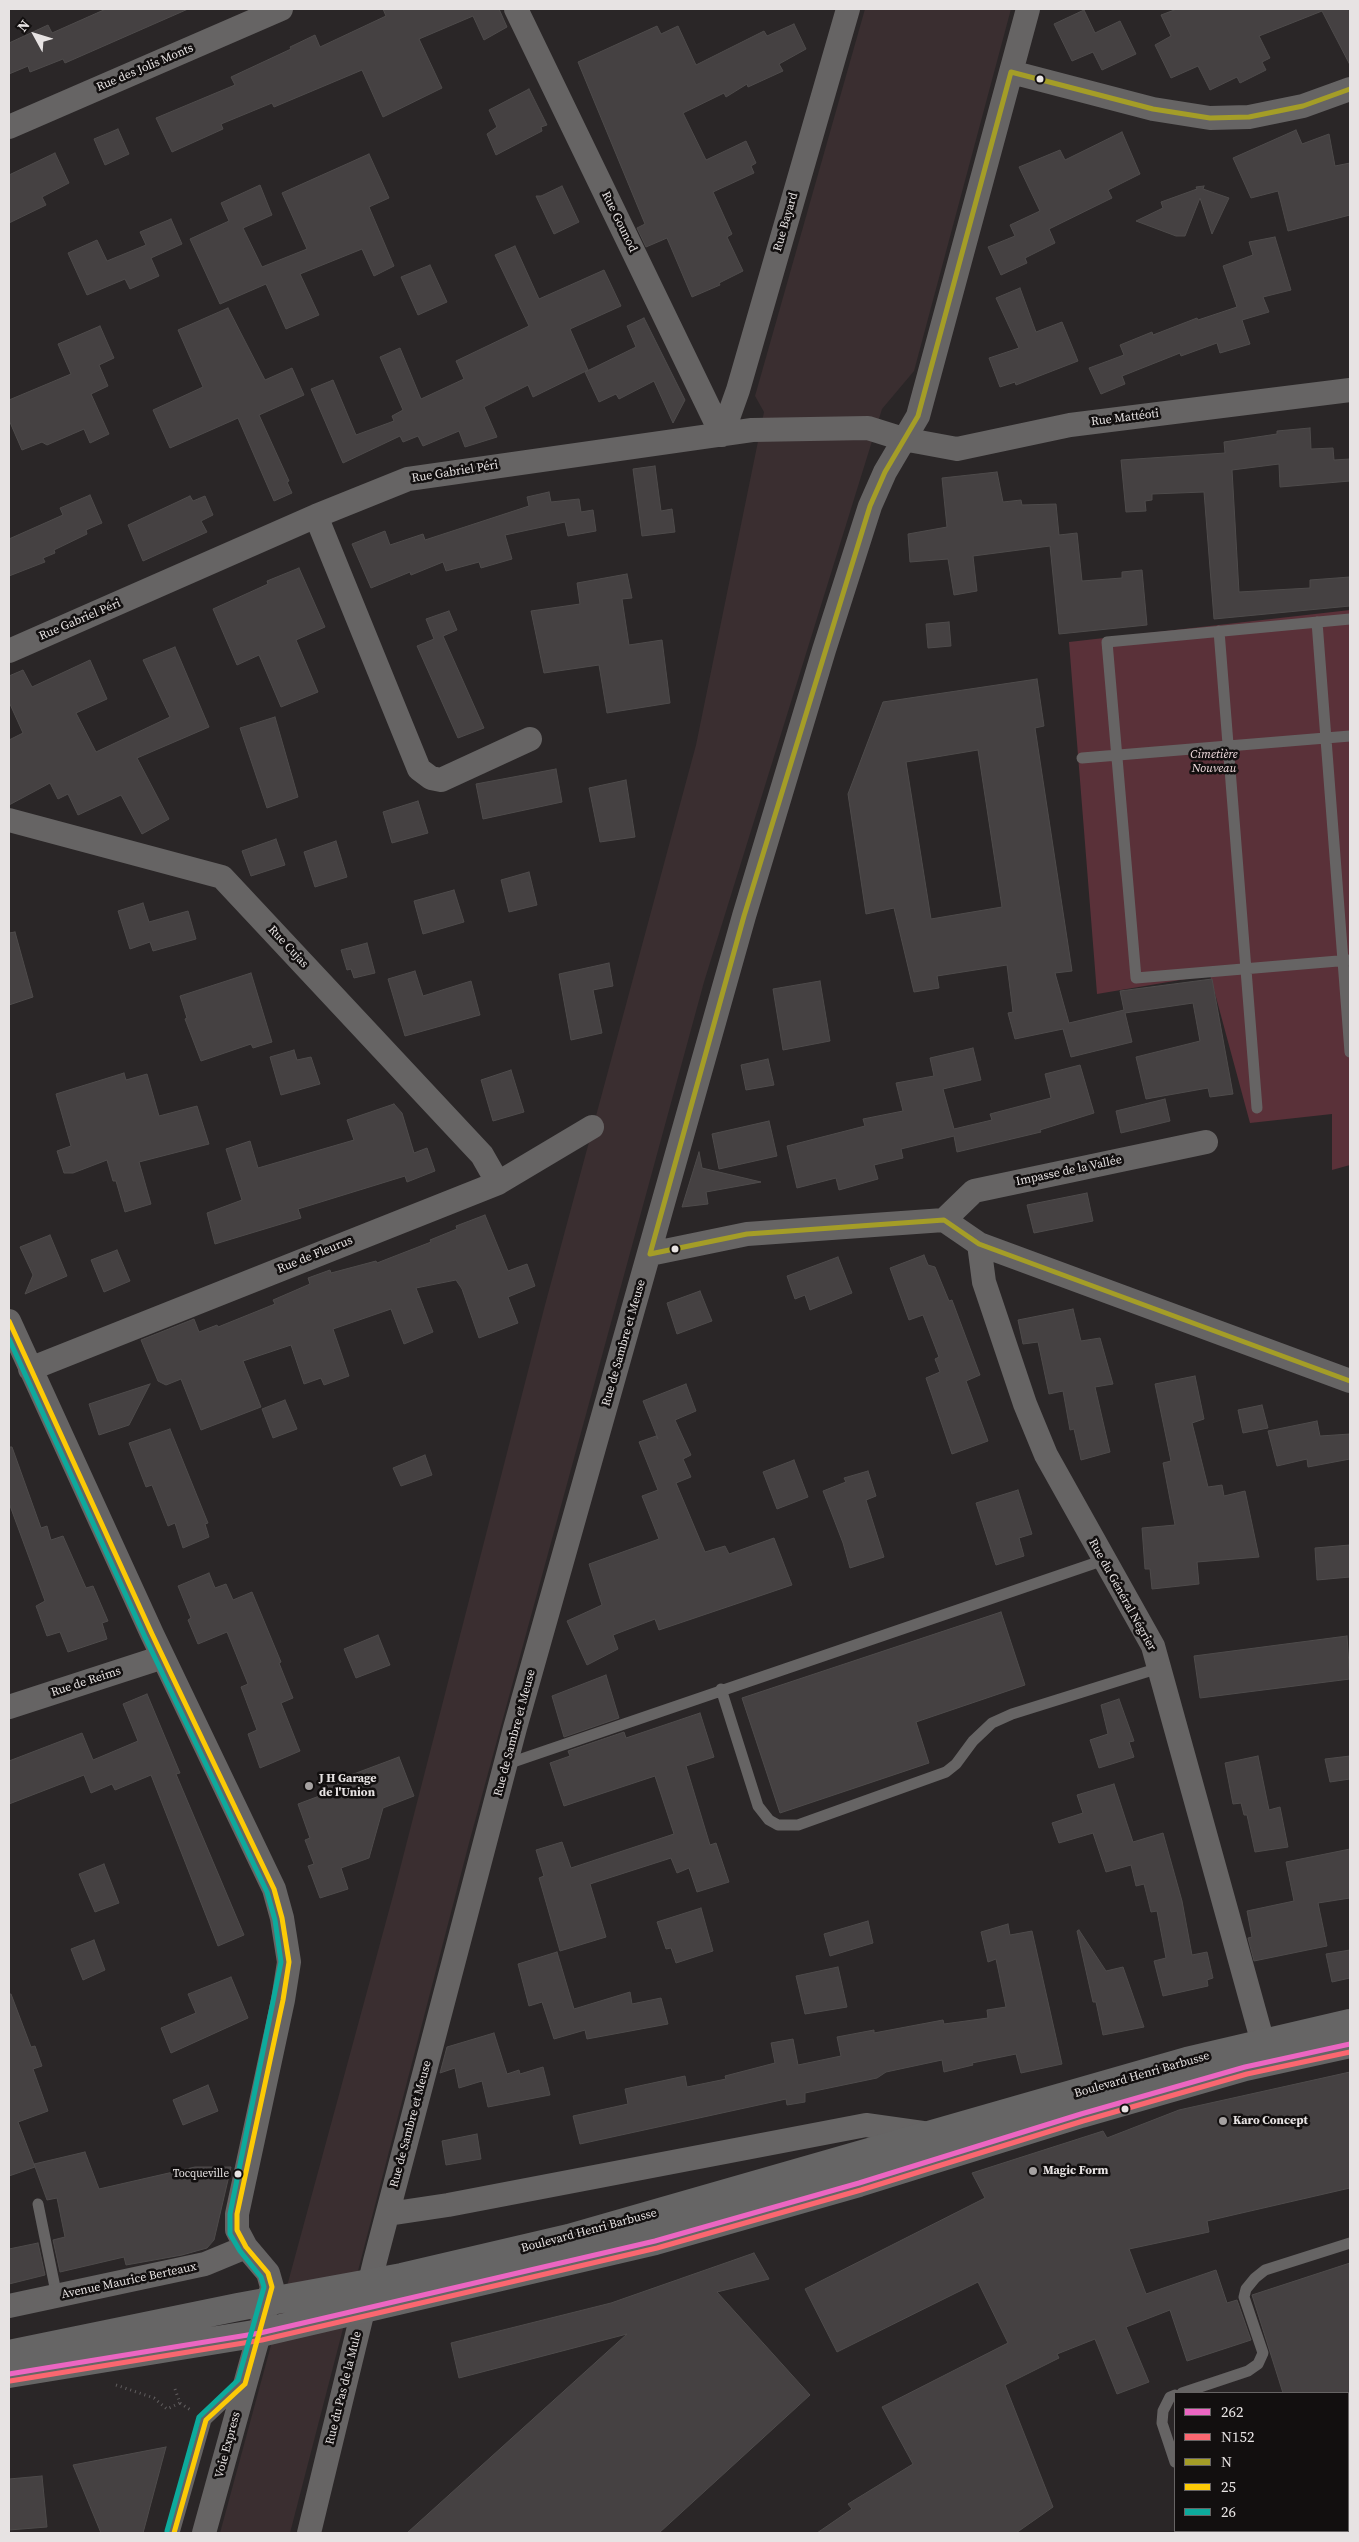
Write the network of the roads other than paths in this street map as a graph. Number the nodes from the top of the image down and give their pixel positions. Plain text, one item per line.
1 (280, 9) edge
2 (516, 9) edge
3 (848, 9) edge
4 (1028, 9) edge
5 (1012, 72) junction
6 (1350, 89) edge
7 (9, 127) edge
8 (1350, 390) edge
9 (722, 434) junction
10 (903, 439) junction
11 (316, 516) junction
12 (1350, 619) edge
13 (1317, 622) junction
14 (1219, 631) junction
15 (9, 651) edge
16 (1350, 736) edge
17 (1326, 738) junction
18 (530, 739) dead end
19 (1228, 746) junction
20 (1117, 755) junction
21 (1082, 758) dead end
22 (9, 820) edge
23 (1347, 961) edge
24 (1246, 969) junction
25 (1350, 1052) edge
26 (1256, 1108) dead end
27 (592, 1127) dead end
28 (1206, 1142) dead end
29 (498, 1183) junction
30 (944, 1220) junction
31 (979, 1244) junction
32 (650, 1254) junction
33 (9, 1321) edge
34 (30, 1369) junction
35 (1350, 1381) edge
36 (1104, 1560) junction
37 (162, 1657) junction
38 (1159, 1668) junction
39 (721, 1690) junction
40 (9, 1707) edge
41 (506, 1764) junction
42 (1350, 2023) edge
43 (1263, 2043) junction
44 (1350, 2044) edge
45 (936, 2134) junction
46 (38, 2204) dead end
47 (388, 2214) junction
48 (1350, 2243) edge
49 (246, 2247) junction
50 (404, 2289) junction
51 (57, 2297) junction
52 (9, 2306) edge
53 (9, 2354) edge
54 (9, 2374) edge
55 (245, 2384) junction
56 (1185, 2392) edge
57 (1174, 2395) edge
58 (1174, 2459) edge
59 (174, 2533) edge
60 (204, 2533) edge
61 (309, 2533) edge

1 - 7 street, Rue des Jolis Monts
2 - 9 street, Rue Gounod
3 - 9 street, Rue Bayard
4 - 5 street, Rue de Sambre et Meuse
5 - 6 street
5 - 10 street, Rue de Sambre et Meuse
8 - 10 street, Rue Mattéoti
9 - 10 street, Rue Gabriel Péri
9 - 11 street, Rue Gabriel Péri
10 - 32 street, Rue de Sambre et Meuse
11 - 15 street, Rue Gabriel Péri
11 - 18 street
12 - 13 lane
13 - 14 lane
13 - 17 lane
14 - 19 lane
14 - 20 lane
16 - 17 lane
17 - 19 lane
17 - 23 lane
19 - 20 lane
19 - 24 lane
20 - 21 lane
20 - 24 lane
22 - 29 street, Rue Cujas
23 - 24 lane
23 - 25 lane
24 - 26 lane
27 - 29 street, Rue de Fleurus
28 - 30 street, Impasse de la Vallée
29 - 34 street, Rue de Fleurus
30 - 31 street
30 - 32 street
31 - 35 street
31 - 36 street, Rue du Général Négrier
32 - 41 street, Rue de Sambre et Meuse
33 - 34 street, Voie Express
34 - 37 street, Voie Express
36 - 38 street, Rue du Général Négrier
36 - 39 lane
37 - 40 street, Rue de Reims
37 - 49 street, Voie Express
38 - 39 lane
38 - 43 street, Rue du Général Négrier
39 - 41 lane
41 - 47 street, Rue de Sambre et Meuse
42 - 43 main road, Boulevard Henri Barbusse
43 - 45 main road, Boulevard Henri Barbusse
44 - 50 main road, Boulevard Henri Barbusse
45 - 47 street, Boulevard Henri Barbusse
45 - 50 main road, Boulevard Henri Barbusse
46 - 51 lane
47 - 61 street, Rue du Pas de la Mule
48 - 56 lane
49 - 51 street, Avenue Maurice Berteaux
49 - 55 street, Voie Express
50 - 53 main road, Boulevard Henri Barbusse
50 - 54 main road, Boulevard Henri Barbusse
51 - 52 street, Avenue Maurice Berteaux
55 - 59 lane
55 - 60 street, Voie Express
57 - 58 lane

